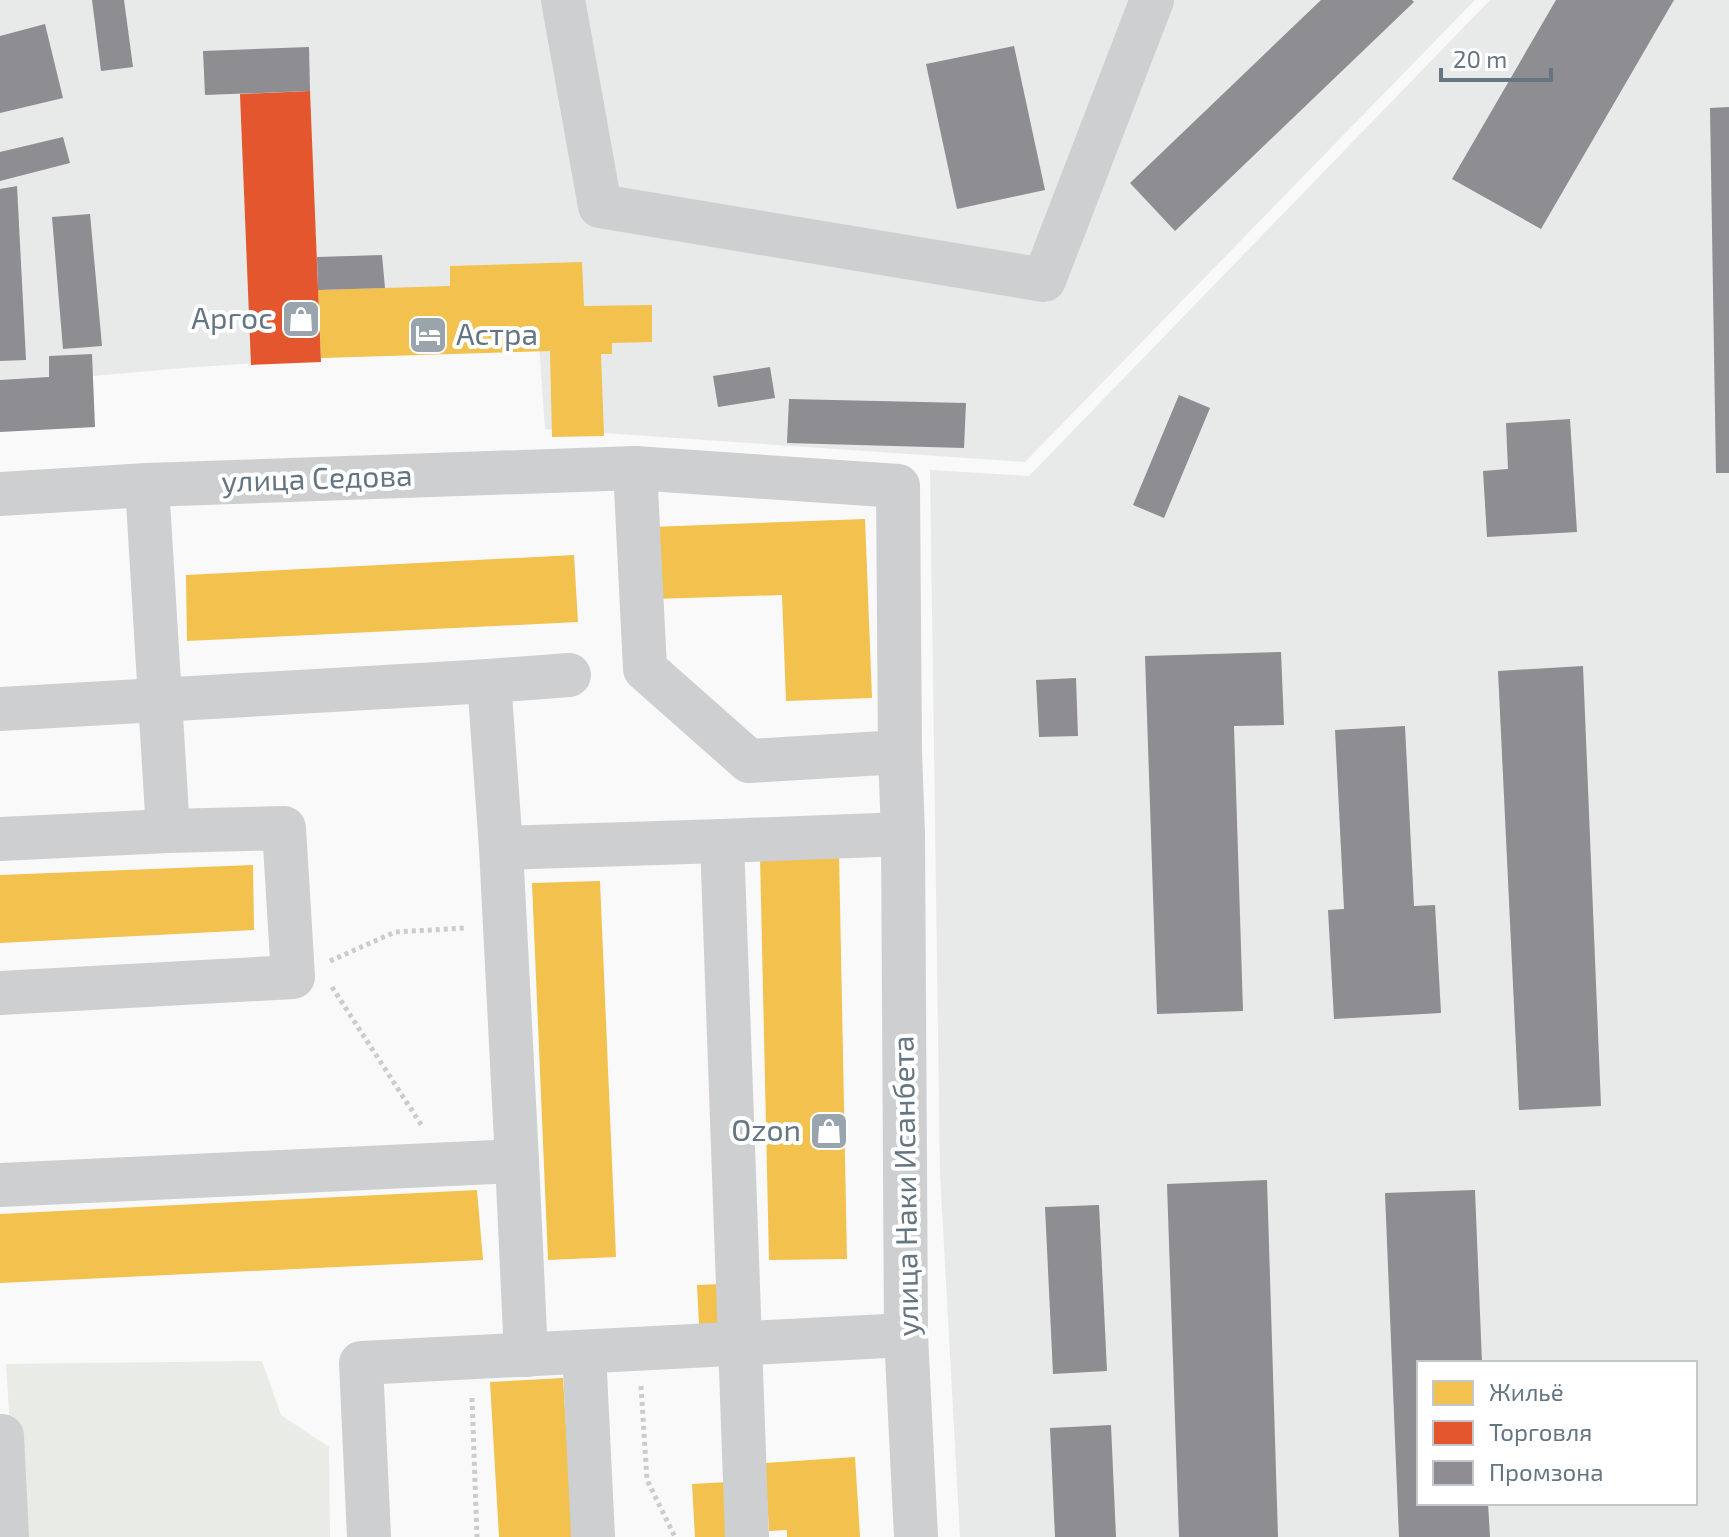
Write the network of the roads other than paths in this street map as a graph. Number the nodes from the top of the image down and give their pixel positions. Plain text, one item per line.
1 (563, 0) edge
2 (1152, 0) edge
3 (635, 468) junction
4 (147, 485) junction
5 (0, 494) edge
6 (569, 675) dead end
7 (489, 681) junction
8 (159, 700) junction
9 (0, 709) edge
10 (900, 752) junction
11 (168, 831) junction
12 (903, 834) junction
13 (0, 839) edge
14 (722, 841) junction
15 (501, 848) junction
16 (0, 993) edge
17 (517, 1161) junction
18 (0, 1185) edge
19 (906, 1335) junction
20 (739, 1344) junction
21 (584, 1352) junction
22 (526, 1355) junction
23 (0, 1436) edge
24 (7, 1537) edge
25 (369, 1537) edge
26 (593, 1537) edge
27 (747, 1537) edge
28 (916, 1537) edge

1 - 2 street
3 - 4 street, улица Седова
3 - 10 street
3 - 10 street, улица Седова
4 - 5 street, улица Седова
4 - 8 street
6 - 7 street
7 - 8 street
7 - 15 street
8 - 9 street
8 - 11 street
10 - 12 street, улица Наки Исанбета
11 - 13 street
11 - 16 street
12 - 14 street
12 - 19 street, улица Наки Исанбета
14 - 15 street
14 - 20 street
15 - 17 street
17 - 18 street
17 - 22 street
19 - 20 street
19 - 28 street, улица Наки Исанбета
20 - 21 street
20 - 27 street
21 - 22 street
21 - 26 street
22 - 25 street
23 - 24 street

